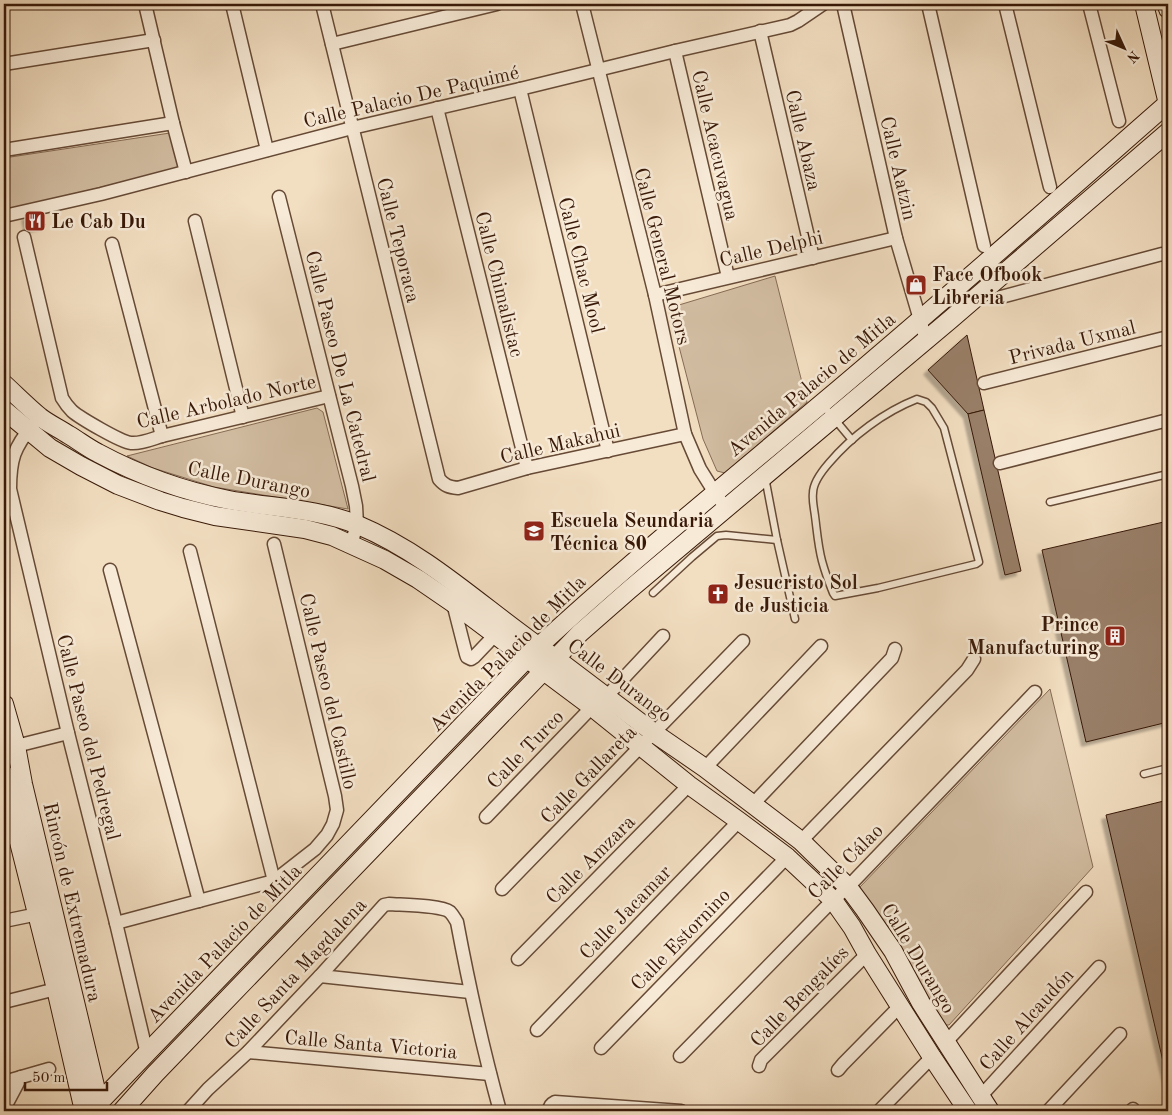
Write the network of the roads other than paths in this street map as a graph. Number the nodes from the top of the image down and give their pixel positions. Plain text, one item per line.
1 (145, 4) edge
2 (232, 4) edge
3 (322, 4) edge
4 (497, 4) edge
5 (582, 4) edge
6 (823, 4) edge
7 (842, 4) edge
8 (928, 4) edge
9 (1006, 4) edge
10 (1089, 4) edge
11 (1144, 4) edge
12 (1167, 4) edge
13 (1168, 9) edge
14 (760, 31) junction
15 (154, 40) junction
16 (332, 44) junction
17 (675, 50) junction
18 (4, 64) edge
19 (598, 70) junction
20 (520, 89) junction
21 (1168, 104) edge
22 (437, 108) junction
23 (1118, 121) dead end
24 (173, 123) junction
25 (352, 128) junction
26 (1168, 132) edge
27 (4, 150) edge
28 (266, 150) junction
29 (186, 172) junction
30 (1050, 187) dead end
31 (279, 197) dead end
32 (4, 216) edge
33 (195, 221) dead end
34 (24, 237) dead end
35 (896, 238) junction
36 (112, 244) dead end
37 (984, 246) dead end
38 (1168, 256) edge
39 (813, 258) junction
40 (728, 277) junction
41 (655, 295) junction
42 (1001, 297) dead end
43 (920, 319) junction
44 (1168, 337) edge
45 (926, 340) junction
46 (984, 383) dead end
47 (4, 384) edge
48 (329, 396) junction
49 (822, 404) junction
50 (4, 410) edge
51 (40, 417) junction
52 (244, 417) junction
53 (834, 418) junction
54 (1168, 420) edge
55 (28, 431) junction
56 (685, 434) junction
57 (162, 436) junction
58 (852, 440) junction
59 (608, 451) junction
60 (1000, 463) dead end
61 (527, 468) junction
62 (1168, 474) edge
63 (765, 476) junction
64 (444, 485) joint
65 (715, 493) junction
66 (1050, 502) dead end
67 (726, 508) junction
68 (357, 524) junction
69 (777, 540) junction
70 (274, 544) dead end
71 (351, 545) junction
72 (190, 551) dead end
73 (687, 551) junction
74 (110, 570) dead end
75 (653, 594) dead end
76 (452, 603) junction
77 (795, 620) dead end
78 (495, 635) junction
79 (664, 636) dead end
80 (742, 641) dead end
81 (821, 646) dead end
82 (895, 649) dead end
83 (532, 653) junction
84 (555, 658) junction
85 (974, 658) dead end
86 (543, 672) junction
87 (1035, 692) dead end
88 (599, 702) junction
89 (4, 704) edge
90 (68, 733) junction
91 (654, 733) junction
92 (16, 746) junction
93 (640, 747) junction
94 (705, 768) junction
95 (1168, 768) edge
96 (1144, 774) dead end
97 (9, 781) edge
98 (690, 785) junction
99 (752, 804) junction
100 (486, 817) dead end
101 (739, 820) junction
102 (11, 838) edge
103 (801, 841) junction
104 (786, 857) junction
105 (274, 881) junction
106 (848, 887) junction
107 (502, 889) dead end
108 (1086, 892) dead end
109 (833, 900) junction
110 (199, 901) junction
111 (38, 914) junction
112 (4, 921) edge
113 (116, 923) junction
114 (867, 954) junction
115 (518, 959) dead end
116 (1099, 967) dead end
117 (320, 976) junction
118 (56, 990) junction
119 (470, 992) junction
120 (4, 1002) edge
121 (900, 1006) junction
122 (538, 1030) dead end
123 (1120, 1034) dead end
124 (946, 1042) junction
125 (601, 1048) dead end
126 (248, 1052) junction
127 (147, 1054) junction
128 (680, 1056) dead end
129 (932, 1057) junction
130 (759, 1066) dead end
131 (49, 1069) dead end
132 (838, 1070) dead end
133 (490, 1074) junction
134 (21, 1077) junction
135 (4, 1082) edge
136 (985, 1104) edge
137 (553, 1107) edge
138 (4, 1109) edge
139 (94, 1109) edge
140 (967, 1110) edge
141 (122, 1111) edge
142 (188, 1111) edge
143 (500, 1111) edge
144 (682, 1111) edge
145 (879, 1111) edge
146 (1048, 1111) edge

1 - 15 street
2 - 28 street
3 - 16 street, Calle Teporaca
4 - 16 street
5 - 19 street, Calle General Motors
6 - 14 street, Calle Palacio De Paquimé
7 - 35 street, Calle Aatzin
8 - 37 street
9 - 30 street
10 - 23 street
11 - 21 main road
12 - 13 main road
14 - 17 street, Calle Palacio De Paquimé
14 - 39 street, Calle Abaza
15 - 18 street
15 - 24 street
16 - 25 street, Calle Teporaca
17 - 19 street, Calle Palacio De Paquimé
17 - 40 street, Calle Acacuvagua
19 - 20 street, Calle Palacio De Paquimé
19 - 41 street, Calle General Motors
20 - 22 street, Calle Palacio De Paquimé
20 - 59 street, Calle Chac Mool
21 - 43 main road, Avenida Palacio de Mitla
22 - 25 street, Calle Palacio De Paquimé
22 - 61 street, Calle Chimalistac
24 - 27 street
24 - 29 street
25 - 28 street, Calle Palacio De Paquimé
25 - 64 street, Calle Teporaca
26 - 45 main road, Avenida Palacio de Mitla
28 - 29 street, Calle Palacio De Paquimé
29 - 32 street, Calle Palacio De Paquimé
31 - 48 street, Calle Paseo De La Catedral
33 - 52 street
34 - 57 street, Calle Arbolado Norte
35 - 39 street, Calle Delphi
35 - 43 street, Calle Aatzin
36 - 57 street
38 - 42 street
39 - 40 street, Calle Delphi
40 - 41 street, Calle Delphi
41 - 56 street, Calle General Motors
43 - 45 street, Calle Aatzin
43 - 49 main road, Avenida Palacio de Mitla
44 - 46 street, Privada Uxmal
45 - 53 main road, Avenida Palacio de Mitla
47 - 51 main road, Calle Durango
48 - 52 street, Calle Arbolado Norte
48 - 68 street, Calle Paseo De La Catedral
49 - 53 lane
49 - 65 main road, Avenida Palacio de Mitla
50 - 55 main road, Calle Durango
51 - 55 street, Calle Paseo del Pedregal
51 - 68 main road, Calle Durango
52 - 57 street, Calle Arbolado Norte
53 - 58 lane
53 - 63 main road, Avenida Palacio de Mitla
54 - 60 street
55 - 71 main road, Calle Durango
55 - 90 street, Calle Paseo del Pedregal
56 - 59 street, Calle Makahui
56 - 65 street, Calle General Motors
58 - 58 lane
59 - 61 street, Calle Makahui
61 - 64 street, Calle Makahui
62 - 66 lane
63 - 67 main road, Avenida Palacio de Mitla
63 - 69 lane
65 - 67 street, Calle General Motors
65 - 83 main road, Avenida Palacio de Mitla
67 - 73 main road, Avenida Palacio de Mitla
68 - 71 street, Calle Paseo De La Catedral
68 - 83 main road, Calle Durango
69 - 73 lane
69 - 77 lane
70 - 105 street, Calle Paseo del Castillo
71 - 76 main road, Calle Durango
72 - 105 street
73 - 75 lane
73 - 84 main road, Avenida Palacio de Mitla
74 - 110 street
76 - 78 main road, Calle Durango
76 - 78 street
78 - 83 main road, Calle Durango
79 - 88 street, Calle Turco
80 - 91 street, Calle Gallareta
81 - 94 street
82 - 99 street
83 - 84 main road, Calle Durango
83 - 86 main road, Calle Durango
83 - 127 main road, Avenida Palacio de Mitla
84 - 86 main road, Avenida Palacio de Mitla
84 - 88 main road, Calle Durango
85 - 103 street
86 - 88 main road, Calle Durango
86 - 141 main road, Avenida Palacio de Mitla
87 - 106 street, Calle Cálao
88 - 91 main road, Calle Durango
88 - 93 main road, Calle Durango
88 - 100 street, Calle Turco
89 - 92 main road, Rincón de Extremadura
90 - 92 street
90 - 113 street, Calle Paseo del Pedregal
91 - 93 street, Calle Gallareta
91 - 94 main road, Calle Durango
92 - 97 main road, Rincón de Extremadura
93 - 98 main road, Calle Durango
93 - 107 street, Calle Gallareta
94 - 99 main road, Calle Durango
95 - 96 lane
97 - 102 main road, Rincón de Extremadura
97 - 139 main road, Rincón de Extremadura
98 - 101 main road, Calle Durango
98 - 115 street, Calle Amzara
99 - 103 main road, Calle Durango
101 - 104 main road, Calle Durango
101 - 122 street, Calle Jacamar
102 - 111 main road, Rincón de Extremadura
103 - 106 main road, Calle Durango
104 - 109 main road, Calle Durango
104 - 125 street, Calle Estornino
105 - 110 street, Calle Paseo del Castillo
106 - 109 street, Calle Cálao
106 - 124 main road, Calle Durango
108 - 124 street
109 - 114 main road, Calle Durango
109 - 128 street, Calle Cálao
110 - 113 street, Calle Paseo del Castillo
111 - 112 street
111 - 118 main road, Rincón de Extremadura
113 - 127 street, Calle Paseo del Pedregal
114 - 121 main road, Calle Durango
114 - 130 street, Calle Bengalíes
116 - 136 street, Calle Alcaudón
117 - 119 street
117 - 119 street, Calle Santa Magdalena
117 - 126 street, Calle Santa Magdalena
118 - 120 street
118 - 139 main road, Rincón de Extremadura
119 - 133 street, Calle Santa Magdalena
121 - 129 main road, Calle Durango
121 - 132 street
123 - 146 street
124 - 136 main road, Calle Durango
126 - 133 street, Calle Santa Victoria
126 - 142 street, Calle Santa Magdalena
127 - 139 main road, Avenida Palacio de Mitla
129 - 140 main road, Calle Durango
129 - 145 street
131 - 134 street
133 - 143 street, Calle Santa Magdalena
134 - 135 street
134 - 138 street
137 - 144 street

